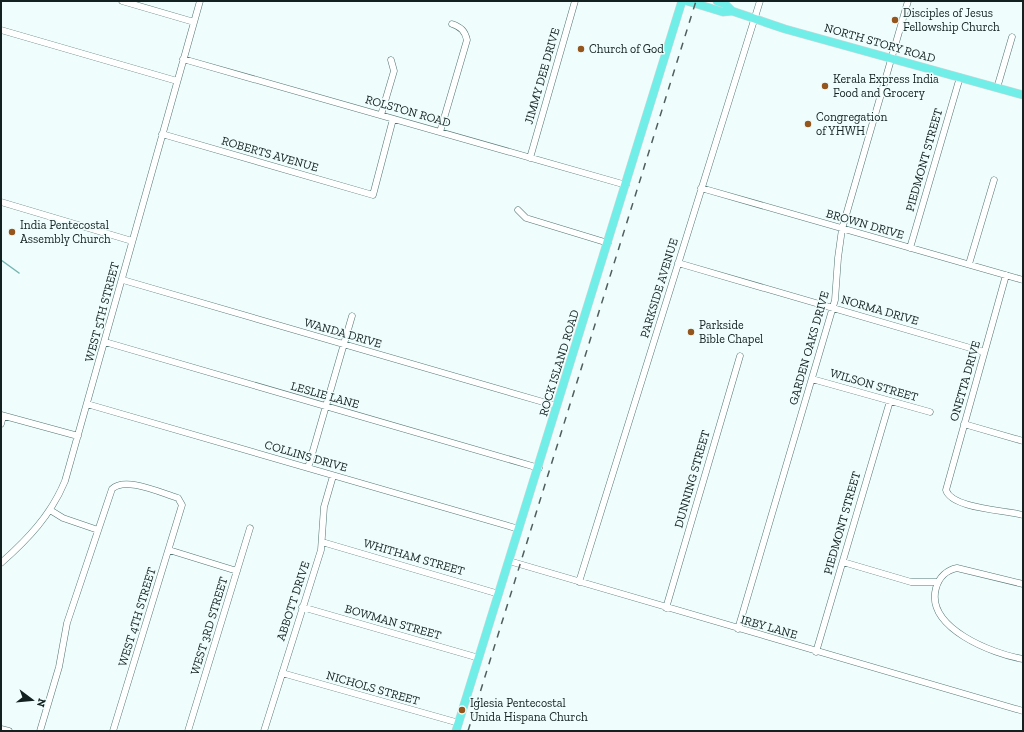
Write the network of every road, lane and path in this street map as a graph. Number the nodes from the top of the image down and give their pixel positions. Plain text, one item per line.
1 (122, 1) edge
2 (200, 1) edge
3 (575, 1) edge
4 (682, 1) edge
5 (687, 1) edge
6 (717, 1) edge
7 (760, 1) edge
8 (908, 1) edge
9 (732, 11) junction
10 (754, 19) junction
11 (194, 22) junction
12 (452, 24) dead end
13 (1, 30) edge
14 (1012, 37) dead end
15 (892, 58) junction
16 (183, 59) junction
17 (391, 60) dead end
18 (960, 77) junction
19 (177, 81) junction
20 (997, 88) junction
21 (1023, 95) edge
22 (381, 115) junction
23 (394, 119) junction
24 (440, 132) junction
25 (162, 134) junction
26 (530, 158) junction
27 (994, 180) dead end
28 (626, 184) junction
29 (701, 188) junction
30 (1, 202) edge
31 (518, 210) dead end
32 (842, 229) junction
33 (132, 241) junction
34 (608, 243) junction
35 (910, 248) junction
36 (678, 263) junction
37 (969, 264) junction
38 (1006, 275) junction
39 (123, 280) junction
40 (1023, 280) edge
41 (833, 308) junction
42 (352, 316) dead end
43 (105, 342) junction
44 (344, 345) junction
45 (984, 352) junction
46 (740, 356) dead end
47 (812, 378) junction
48 (890, 400) junction
49 (88, 404) junction
50 (326, 406) junction
51 (557, 406) junction
52 (930, 412) dead end
53 (2, 416) edge
54 (1, 424) edge
55 (964, 424) junction
56 (78, 436) junction
57 (1023, 441) edge
58 (308, 468) junction
59 (538, 468) junction
60 (333, 476) junction
61 (50, 510) junction
62 (1023, 515) edge
63 (250, 528) dead end
64 (519, 529) junction
65 (98, 530) junction
66 (322, 542) junction
67 (170, 550) junction
68 (508, 561) junction
69 (842, 562) junction
70 (1, 563) edge
71 (237, 571) junction
72 (579, 582) junction
73 (938, 582) junction
74 (1023, 584) edge
75 (499, 594) junction
76 (302, 608) junction
77 (666, 608) junction
78 (738, 629) junction
79 (816, 652) junction
80 (479, 658) junction
81 (1023, 659) edge
82 (282, 673) junction
83 (1023, 711) edge
84 (458, 727) edge
85 (1, 729) edge
86 (9, 731) edge
87 (40, 731) edge
88 (113, 731) edge
89 (188, 731) edge
90 (264, 731) edge

1 - 11 street
2 - 11 street, WEST 5TH STREET
3 - 26 street, JIMMY DEE DRIVE
4 - 28 main road, ROCK ISLAND ROAD
5 - 9 main road, NORTH STORY ROAD
6 - 9 main road, NORTH STORY ROAD
7 - 10 street, PARKSIDE AVENUE
8 - 15 street, GARDEN OAKS DRIVE
9 - 10 main road, NORTH STORY ROAD
10 - 15 main road, NORTH STORY ROAD
10 - 29 street, PARKSIDE AVENUE
11 - 16 street, WEST 5TH STREET
12 - 24 street
13 - 19 street
14 - 20 street
15 - 18 main road, NORTH STORY ROAD
15 - 32 street, GARDEN OAKS DRIVE
16 - 19 street, WEST 5TH STREET
16 - 22 street, ROLSTON ROAD
17 - 22 street
18 - 20 main road, NORTH STORY ROAD
18 - 35 street, PIEDMONT STREET
19 - 25 street, WEST 5TH STREET
20 - 21 main road, NORTH STORY ROAD
22 - 23 street, ROLSTON ROAD
23 - 24 street, ROLSTON ROAD
23 - 25 street, ROBERTS AVENUE
24 - 26 street, ROLSTON ROAD
25 - 33 street, WEST 5TH STREET
26 - 28 street, ROLSTON ROAD
27 - 37 street
28 - 34 main road, ROCK ISLAND ROAD
29 - 32 street, BROWN DRIVE
29 - 36 street, PARKSIDE AVENUE
30 - 33 street
31 - 34 street
32 - 35 street, BROWN DRIVE
32 - 41 street, GARDEN OAKS DRIVE
33 - 39 street, WEST 5TH STREET
34 - 51 main road, ROCK ISLAND ROAD
35 - 37 street, BROWN DRIVE
36 - 41 street, NORMA DRIVE
36 - 72 street, PARKSIDE AVENUE
37 - 38 street, BROWN DRIVE
38 - 40 street, BROWN DRIVE
38 - 45 street, ONETTA DRIVE
39 - 43 street, WEST 5TH STREET
39 - 44 street, WANDA DRIVE
41 - 45 street, NORMA DRIVE
41 - 47 street, GARDEN OAKS DRIVE
42 - 44 street
43 - 49 street, WEST 5TH STREET
43 - 50 street, LESLIE LANE
44 - 50 street
44 - 51 street, WANDA DRIVE
45 - 55 street, ONETTA DRIVE
46 - 77 street, DUNNING STREET
47 - 48 street, WILSON STREET
47 - 78 street, GARDEN OAKS DRIVE
48 - 52 street, WILSON STREET
48 - 69 street, PIEDMONT STREET
49 - 56 street, WEST 5TH STREET
49 - 58 street, COLLINS DRIVE
50 - 58 street
50 - 59 street, LESLIE LANE
51 - 59 main road, ROCK ISLAND ROAD
53 - 54 street
53 - 56 street
55 - 57 street
55 - 62 street, ONETTA DRIVE
56 - 61 street, WEST 5TH STREET
58 - 60 street, COLLINS DRIVE
59 - 64 main road, ROCK ISLAND ROAD
60 - 64 street, COLLINS DRIVE
60 - 66 street, ABBOTT DRIVE
61 - 65 street
61 - 70 street, WEST 5TH STREET
63 - 71 street, WEST 3RD STREET
64 - 68 main road, ROCK ISLAND ROAD
65 - 67 street, WEST 4TH STREET
65 - 87 street
66 - 75 street, WHITHAM STREET
66 - 76 street, ABBOTT DRIVE
67 - 71 street
67 - 88 street, WEST 4TH STREET
68 - 72 street, IRBY LANE
68 - 75 main road, ROCK ISLAND ROAD
69 - 73 street
69 - 79 street, PIEDMONT STREET
71 - 89 street, WEST 3RD STREET
72 - 77 street, IRBY LANE
73 - 74 street
73 - 81 street
75 - 80 main road, ROCK ISLAND ROAD
76 - 80 street, BOWMAN STREET
76 - 82 street, ABBOTT DRIVE
77 - 78 street, IRBY LANE
78 - 79 street, IRBY LANE
79 - 83 street, IRBY LANE
80 - 84 main road, ROCK ISLAND ROAD
82 - 84 street, NICHOLS STREET
82 - 90 street, ABBOTT DRIVE
85 - 86 street

